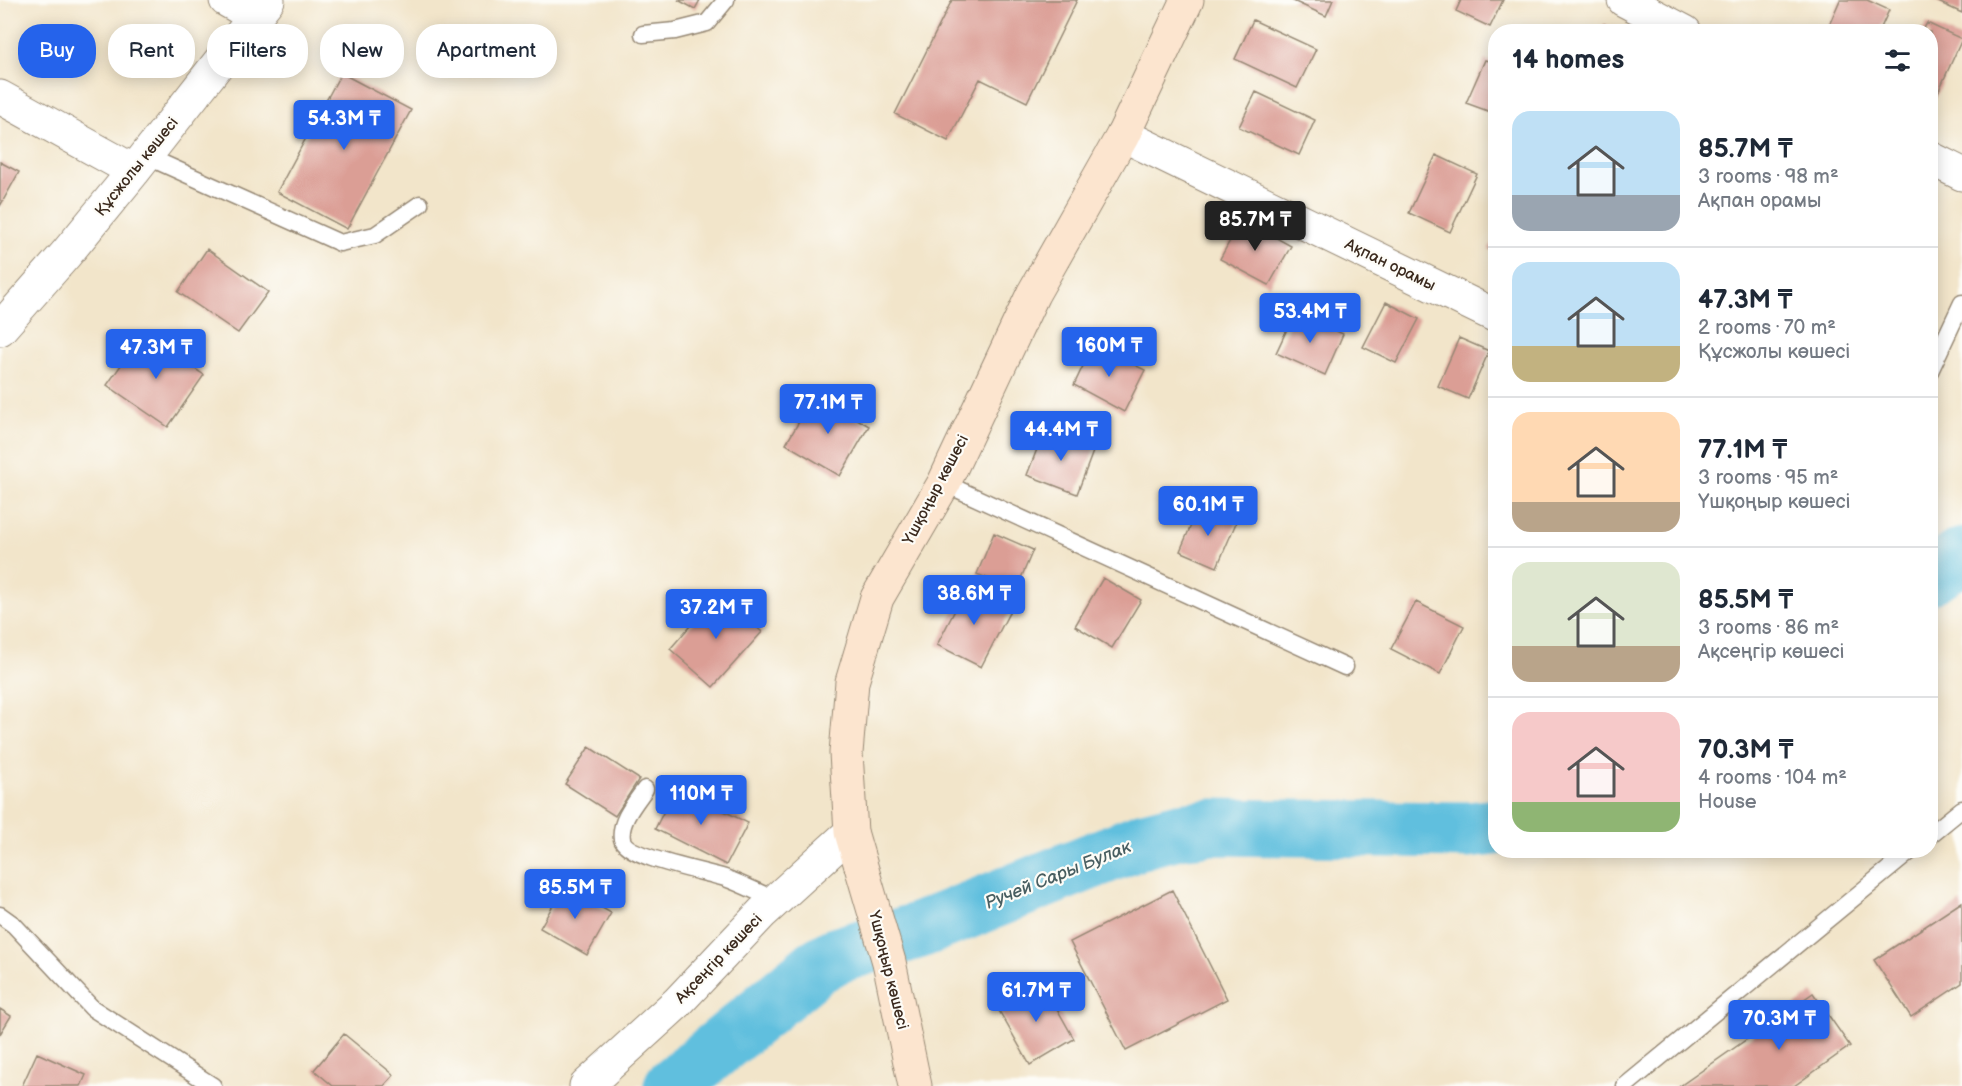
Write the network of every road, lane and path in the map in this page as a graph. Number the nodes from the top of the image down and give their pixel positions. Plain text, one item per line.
1 (226, 0) edge
2 (726, 0) edge
3 (1187, 0) edge
4 (1624, 0) edge
5 (262, 9) edge
6 (1670, 24) edge
7 (643, 34) dead end
8 (0, 98) edge
9 (1123, 135) junction
10 (1938, 162) edge
11 (140, 164) junction
12 (1962, 174) edge
13 (420, 204) dead end
14 (1962, 303) edge
15 (1488, 312) edge
16 (0, 329) edge
17 (1938, 354) edge
18 (944, 483) junction
19 (1345, 667) dead end
20 (645, 789) dead end
21 (1962, 809) edge
22 (1938, 828) edge
23 (851, 832) junction
24 (1902, 858) edge
25 (776, 900) junction
26 (0, 915) edge
27 (213, 1086) edge
28 (586, 1086) edge
29 (915, 1086) edge
30 (1625, 1086) edge

1 - 5 street
2 - 7 lane
3 - 9 main road, Үшқоңыр көшесі
4 - 6 street
5 - 11 street, Құсжолы көшесі
8 - 11 street
9 - 15 street, Ақпан орамы
9 - 18 main road, Үшқоңыр көшесі
10 - 12 street
11 - 13 lane
11 - 16 street, Құсжолы көшесі
14 - 17 lane
18 - 19 lane
18 - 23 main road, Үшқоңыр көшесі
20 - 25 lane
21 - 22 lane
23 - 25 street, Ақсеңгір көшесі
23 - 29 main road, Үшқоңыр көшесі
24 - 30 lane
25 - 28 street, Ақсеңгір көшесі
26 - 27 lane

